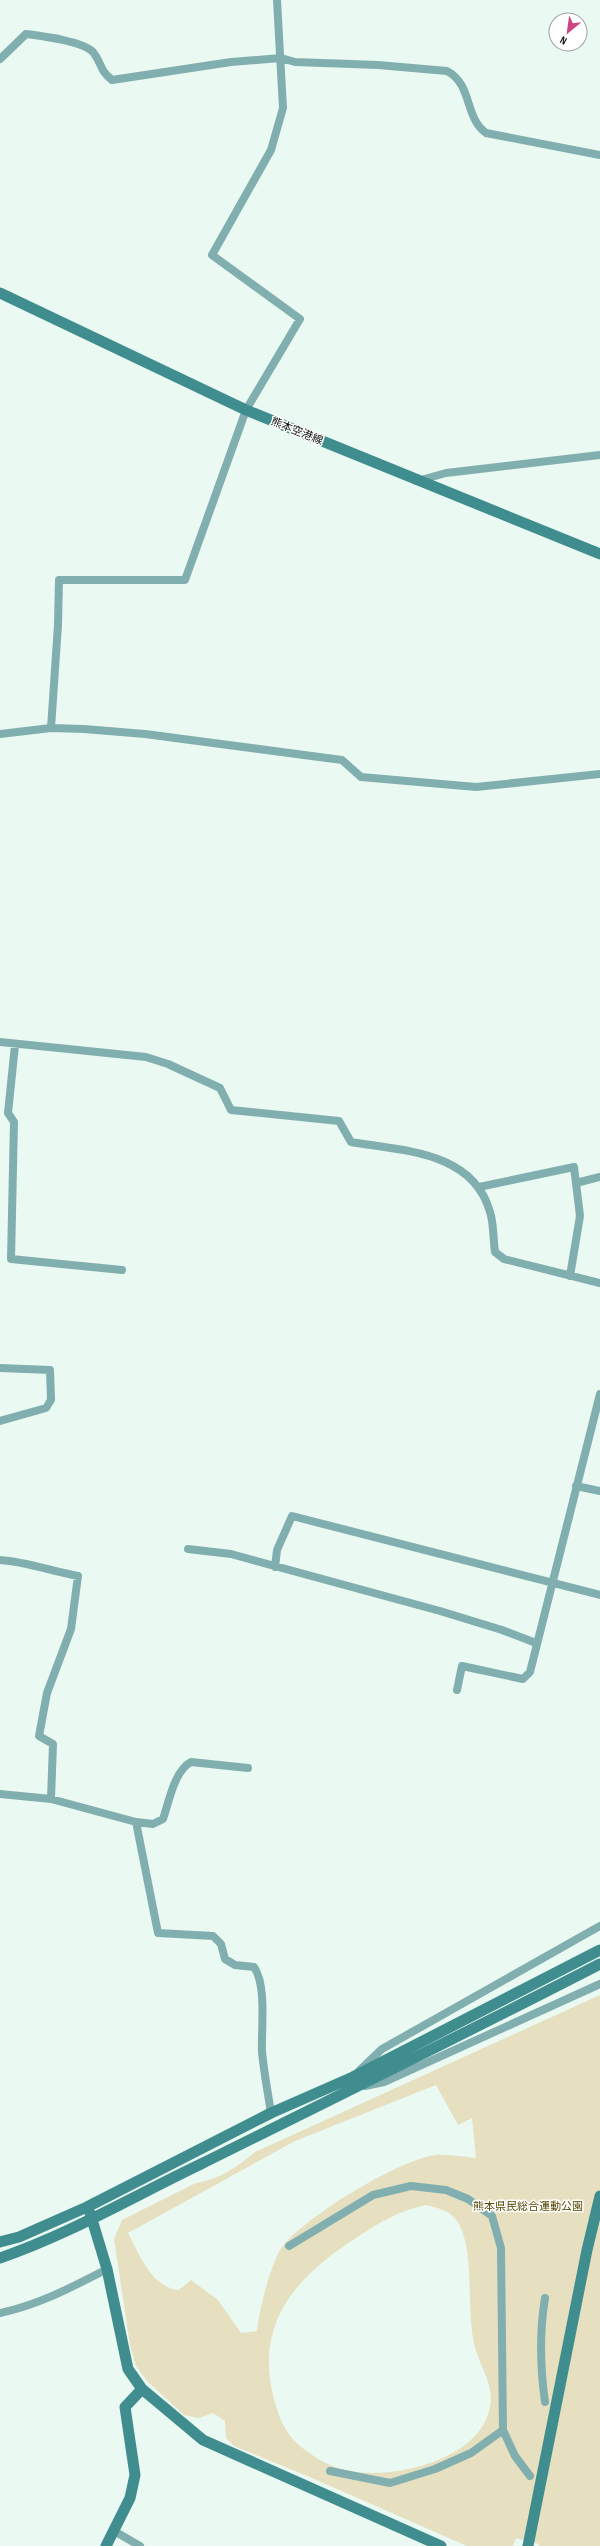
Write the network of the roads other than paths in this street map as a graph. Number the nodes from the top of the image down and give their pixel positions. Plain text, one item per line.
1 (277, 0) edge
2 (281, 58) junction
3 (0, 59) edge
4 (600, 155) edge
5 (0, 293) edge
6 (246, 410) junction
7 (600, 455) edge
8 (417, 481) junction
9 (600, 554) edge
10 (51, 728) junction
11 (0, 734) edge
12 (600, 774) edge
13 (0, 1042) edge
14 (15, 1045) junction
15 (600, 1177) edge
16 (576, 1183) junction
17 (479, 1187) junction
18 (122, 1270) dead end
19 (570, 1276) junction
20 (600, 1283) edge
21 (0, 1368) edge
22 (600, 1394) edge
23 (0, 1421) edge
24 (576, 1486) junction
25 (600, 1491) edge
26 (188, 1549) dead end
27 (0, 1560) edge
28 (275, 1567) junction
29 (551, 1582) junction
30 (600, 1595) edge
31 (536, 1642) junction
32 (457, 1690) dead end
33 (248, 1768) dead end
34 (0, 1794) edge
35 (51, 1799) junction
36 (136, 1822) junction
37 (600, 1926) edge
38 (600, 1950) edge
39 (600, 1964) edge
40 (600, 1984) edge
41 (356, 2082) junction
42 (271, 2113) junction
43 (600, 2196) edge
44 (87, 2207) junction
45 (93, 2219) junction
46 (0, 2242) edge
47 (289, 2246) dead end
48 (0, 2258) edge
49 (107, 2268) junction
50 (545, 2298) dead end
51 (0, 2313) edge
52 (142, 2389) junction
53 (545, 2402) dead end
54 (503, 2430) junction
55 (330, 2471) dead end
56 (530, 2476) dead end
57 (114, 2531) junction
58 (106, 2546) edge
59 (140, 2546) edge
60 (441, 2546) edge
61 (528, 2546) edge

1 - 2 street
2 - 3 street
2 - 4 street
2 - 6 street
5 - 6 street, 熊本空港線
6 - 8 street, 熊本空港線
6 - 10 street
7 - 8 street
8 - 9 street, 熊本空港線
10 - 11 street
10 - 12 street
13 - 14 street
14 - 17 street
14 - 18 street
15 - 16 street
16 - 17 street
16 - 19 street
17 - 19 street
19 - 20 street
21 - 23 street
22 - 24 street
24 - 25 street
24 - 29 street
26 - 28 street
27 - 35 street
28 - 29 street
28 - 31 street
29 - 30 street
29 - 31 street
31 - 32 street
33 - 36 street
34 - 35 street
35 - 36 street
36 - 42 street
37 - 41 street
38 - 41 street
39 - 41 street
40 - 41 street
41 - 42 street
41 - 45 street
42 - 44 street
43 - 61 street
44 - 45 street
44 - 46 street
45 - 48 street
45 - 49 street
47 - 54 street
49 - 51 street
49 - 52 street
50 - 53 street
52 - 57 street
52 - 60 street
54 - 55 street
54 - 56 street
57 - 58 street
57 - 59 street

